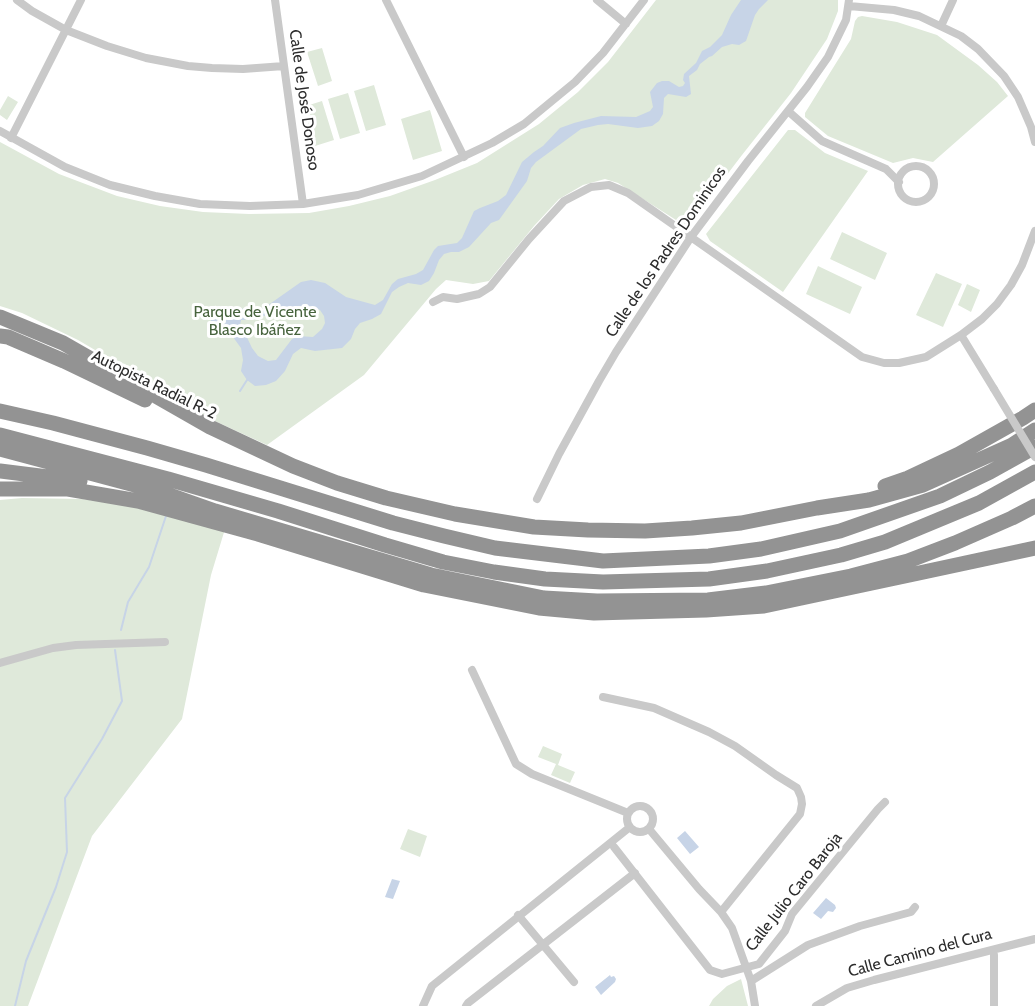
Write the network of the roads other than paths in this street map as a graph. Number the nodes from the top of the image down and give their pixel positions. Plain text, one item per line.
1 (17, 0) edge
2 (81, 0) edge
3 (275, 0) edge
4 (386, 0) edge
5 (597, 0) edge
6 (644, 0) edge
7 (953, 0) edge
8 (849, 3) edge
9 (626, 24) junction
10 (941, 26) junction
11 (66, 30) junction
12 (284, 66) junction
13 (788, 111) junction
14 (0, 131) edge
15 (11, 138) junction
16 (1035, 142) edge
17 (464, 158) junction
18 (886, 169) junction
19 (906, 170) junction
20 (899, 182) junction
21 (303, 204) junction
22 (1035, 231) edge
23 (691, 237) junction
24 (433, 302) dead end
25 (0, 317) edge
26 (961, 334) junction
27 (0, 336) edge
28 (0, 402) edge
29 (1035, 410) edge
30 (0, 411) edge
31 (54, 423) junction
32 (1035, 430) edge
33 (0, 437) edge
34 (1035, 447) edge
35 (0, 449) edge
36 (1035, 457) edge
37 (293, 466) junction
38 (0, 471) edge
39 (1035, 472) edge
40 (1035, 483) edge
41 (0, 489) edge
42 (537, 499) dead end
43 (979, 503) junction
44 (1035, 506) edge
45 (817, 508) junction
46 (215, 511) junction
47 (1035, 548) edge
48 (165, 642) dead end
49 (0, 663) edge
50 (472, 670) dead end
51 (603, 697) dead end
52 (885, 802) dead end
53 (628, 813) junction
54 (630, 827) junction
55 (649, 829) junction
56 (614, 846) dead end
57 (635, 873) junction
58 (915, 907) dead end
59 (721, 912) junction
60 (518, 915) junction
61 (1035, 939) edge
62 (543, 946) junction
63 (994, 955) dead end
64 (746, 968) junction
65 (751, 981) junction
66 (574, 982) dead end
67 (423, 1006) edge
68 (466, 1006) edge
69 (756, 1006) edge
70 (816, 1006) edge
71 (994, 1006) edge

1 - 11 street
2 - 11 street
3 - 12 street, Calle de José Donoso
4 - 17 street
5 - 9 street
6 - 9 street
7 - 10 street
8 - 10 street
8 - 13 street, Calle de los Padres Dominicos
9 - 17 street
10 - 16 street
11 - 12 street
11 - 15 street
12 - 21 street, Calle de José Donoso
13 - 18 street
13 - 23 street, Calle de los Padres Dominicos
14 - 15 street
15 - 21 street
17 - 21 street
18 - 19 street
18 - 20 street
19 - 20 street
19 - 20 street
22 - 26 street
23 - 24 street
23 - 26 street
23 - 42 street, Calle de los Padres Dominicos
25 - 37 highway
26 - 36 street, bridge
27 - 37 highway, Autopista Radial R-2
28 - 31 highway
29 - 45 highway
30 - 31 highway
31 - 34 highway
32 - 45 highway
33 - 43 highway
35 - 46 highway
37 - 45 highway
38 - 46 highway
39 - 43 highway
40 - 43 highway
41 - 47 highway
44 - 46 highway
48 - 49 street
50 - 53 street
51 - 59 street
52 - 64 street, Calle Julio Caro Baroja
53 - 54 street
53 - 55 street
54 - 55 street
54 - 60 street
55 - 59 street, Calle Julio Caro Baroja
56 - 57 street, Calle Julio Caro Baroja
57 - 62 street
57 - 64 street, Calle Julio Caro Baroja
58 - 65 street, Calle Julio Caro Baroja
59 - 64 street, Calle Julio Caro Baroja
60 - 62 street
60 - 67 street
61 - 70 street, Calle Camino del Cura
62 - 66 street
62 - 68 street
63 - 71 street
64 - 65 street, Calle Julio Caro Baroja
65 - 69 street, Calle Julio Caro Baroja

